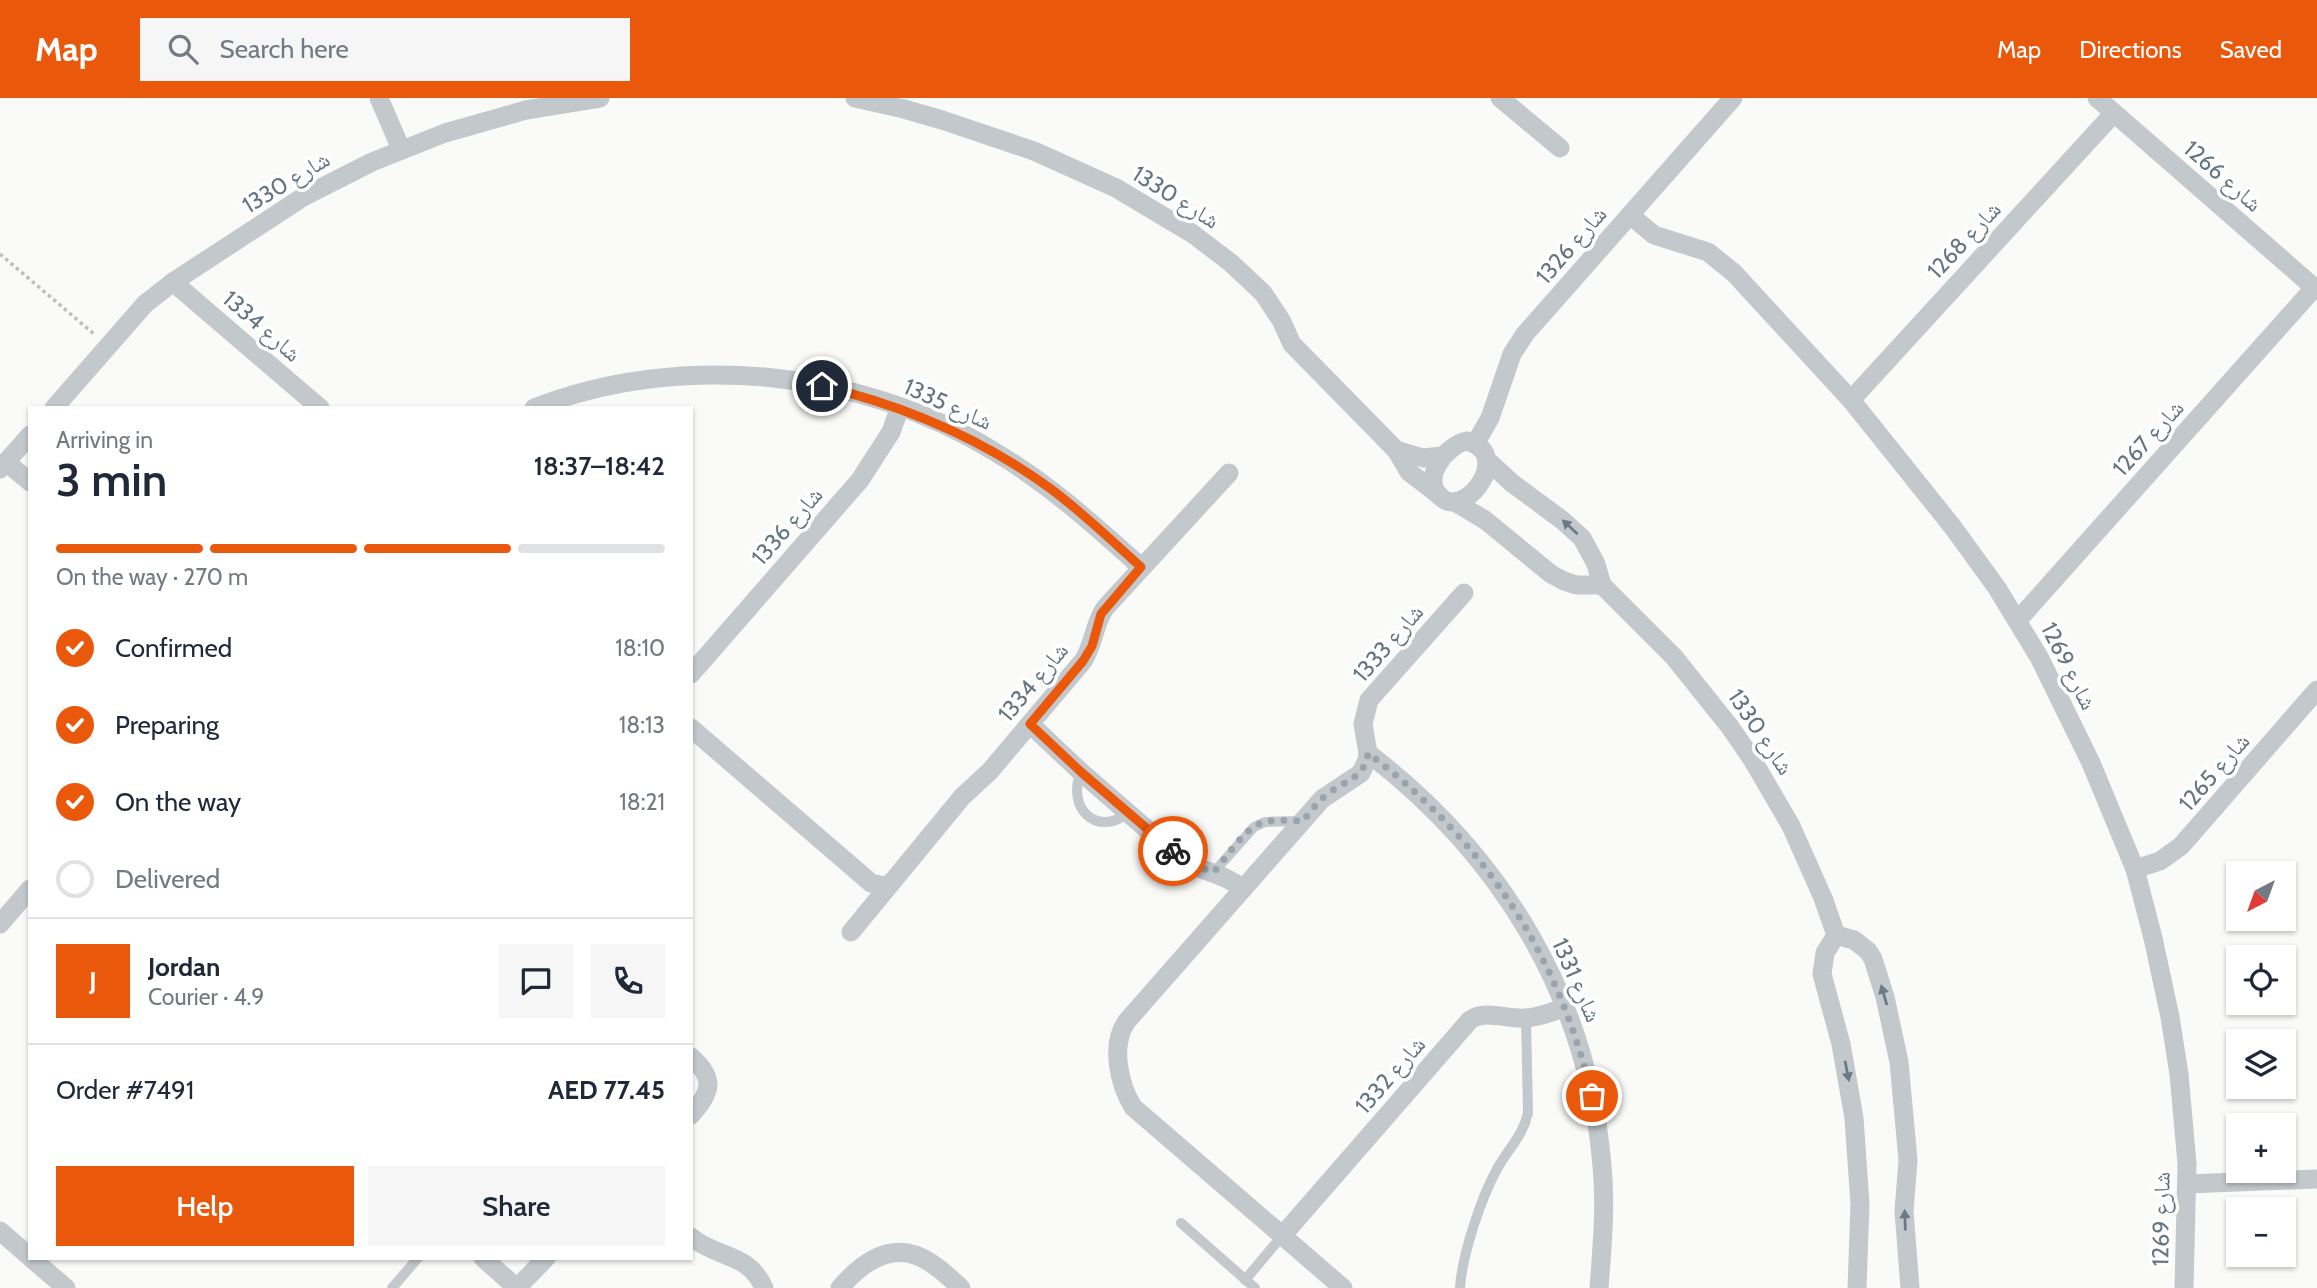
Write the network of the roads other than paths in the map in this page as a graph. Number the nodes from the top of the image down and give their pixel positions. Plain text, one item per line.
1 (379, 98) edge
2 (600, 98) edge
3 (855, 98) edge
4 (1500, 98) edge
5 (1733, 98) edge
6 (2097, 98) edge
7 (2114, 113) junction
8 (1560, 148) dead end
9 (401, 149) junction
10 (1630, 215) junction
11 (173, 282) junction
12 (2316, 289) edge
13 (1851, 400) junction
14 (56, 406) edge
15 (318, 406) edge
16 (540, 406) edge
17 (900, 407) junction
18 (28, 437) edge
19 (1475, 444) junction
20 (1396, 450) junction
21 (1442, 456) junction
22 (1487, 460) junction
23 (3, 465) edge
24 (1229, 472) dead end
25 (28, 481) edge
26 (1447, 498) junction
27 (1141, 567) junction
28 (1602, 585) junction
29 (1464, 593) dead end
30 (2018, 620) junction
31 (694, 670) edge
32 (2317, 691) edge
33 (1030, 724) junction
34 (693, 730) edge
35 (1368, 753) junction
36 (1081, 772) junction
37 (1128, 813) junction
38 (1303, 821) junction
39 (2135, 869) junction
40 (1214, 872) junction
41 (890, 884) junction
42 (1244, 889) junction
43 (28, 891) edge
44 (0, 924) edge
45 (850, 932) dead end
46 (1836, 935) junction
47 (1565, 1007) junction
48 (1526, 1018) junction
49 (693, 1059) edge
50 (693, 1113) edge
51 (2317, 1179) edge
52 (2187, 1184) junction
53 (1181, 1223) dead end
54 (0, 1231) edge
55 (1282, 1236) junction
56 (693, 1238) edge
57 (28, 1256) edge
58 (32, 1260) edge
59 (416, 1260) edge
60 (485, 1260) edge
61 (544, 1260) edge
62 (1245, 1280) junction
63 (66, 1288) edge
64 (392, 1288) edge
65 (517, 1288) edge
66 (764, 1288) edge
67 (840, 1288) edge
68 (961, 1288) edge
69 (1255, 1288) edge
70 (1342, 1288) edge
71 (1460, 1288) edge
72 (1599, 1288) edge
73 (1857, 1288) edge
74 (1910, 1288) edge
75 (2183, 1288) edge

1 - 9 street
2 - 9 street, شارع 1330
3 - 20 street, شارع 1330
4 - 8 street
5 - 10 street, شارع 1326
6 - 7 street, شارع 1266
7 - 12 street, شارع 1266
7 - 13 street, شارع 1268
9 - 11 street, شارع 1330
10 - 13 street, شارع 1269
10 - 19 street, شارع 1326
11 - 14 street, شارع 1330
11 - 15 street, شارع 1334
12 - 30 street, شارع 1267
13 - 30 street, شارع 1269
16 - 17 street, شارع 1335
17 - 27 street, شارع 1335
17 - 31 street, شارع 1336
18 - 23 street
19 - 21 street
19 - 22 street
20 - 21 street
20 - 26 street, شارع 1330
21 - 26 street
22 - 26 street
28 -> 22 street, شارع 1330
23 - 25 street
24 - 27 street, شارع 1334
26 - 28 street, شارع 1330
27 - 33 street, شارع 1334
28 - 46 street, شارع 1330
29 - 35 street, شارع 1333
30 - 39 street, شارع 1269
32 - 39 street, شارع 1265
33 - 36 street
33 - 41 street, شارع 1334
34 - 41 street
35 - 38 street
35 - 47 street, شارع 1331
36 - 37 street
36 - 37 lane
37 - 40 street
38 - 40 lane
38 - 42 street
39 - 52 street, شارع 1269
40 - 42 street
41 - 45 street, شارع 1334
42 - 55 street
43 - 44 street
46 -> 73 street
74 -> 46 street
47 - 48 street, شارع 1332
47 - 72 street, شارع 1331
48 - 55 street, شارع 1332
48 - 71 lane
49 - 50 street
51 - 52 street
52 - 75 street, شارع 1269
53 - 62 lane
54 - 57 street
55 - 62 lane
55 - 70 street
56 - 66 street
58 - 63 street
59 - 64 lane
60 - 65 street
61 - 65 street
62 - 69 lane
67 - 68 street

